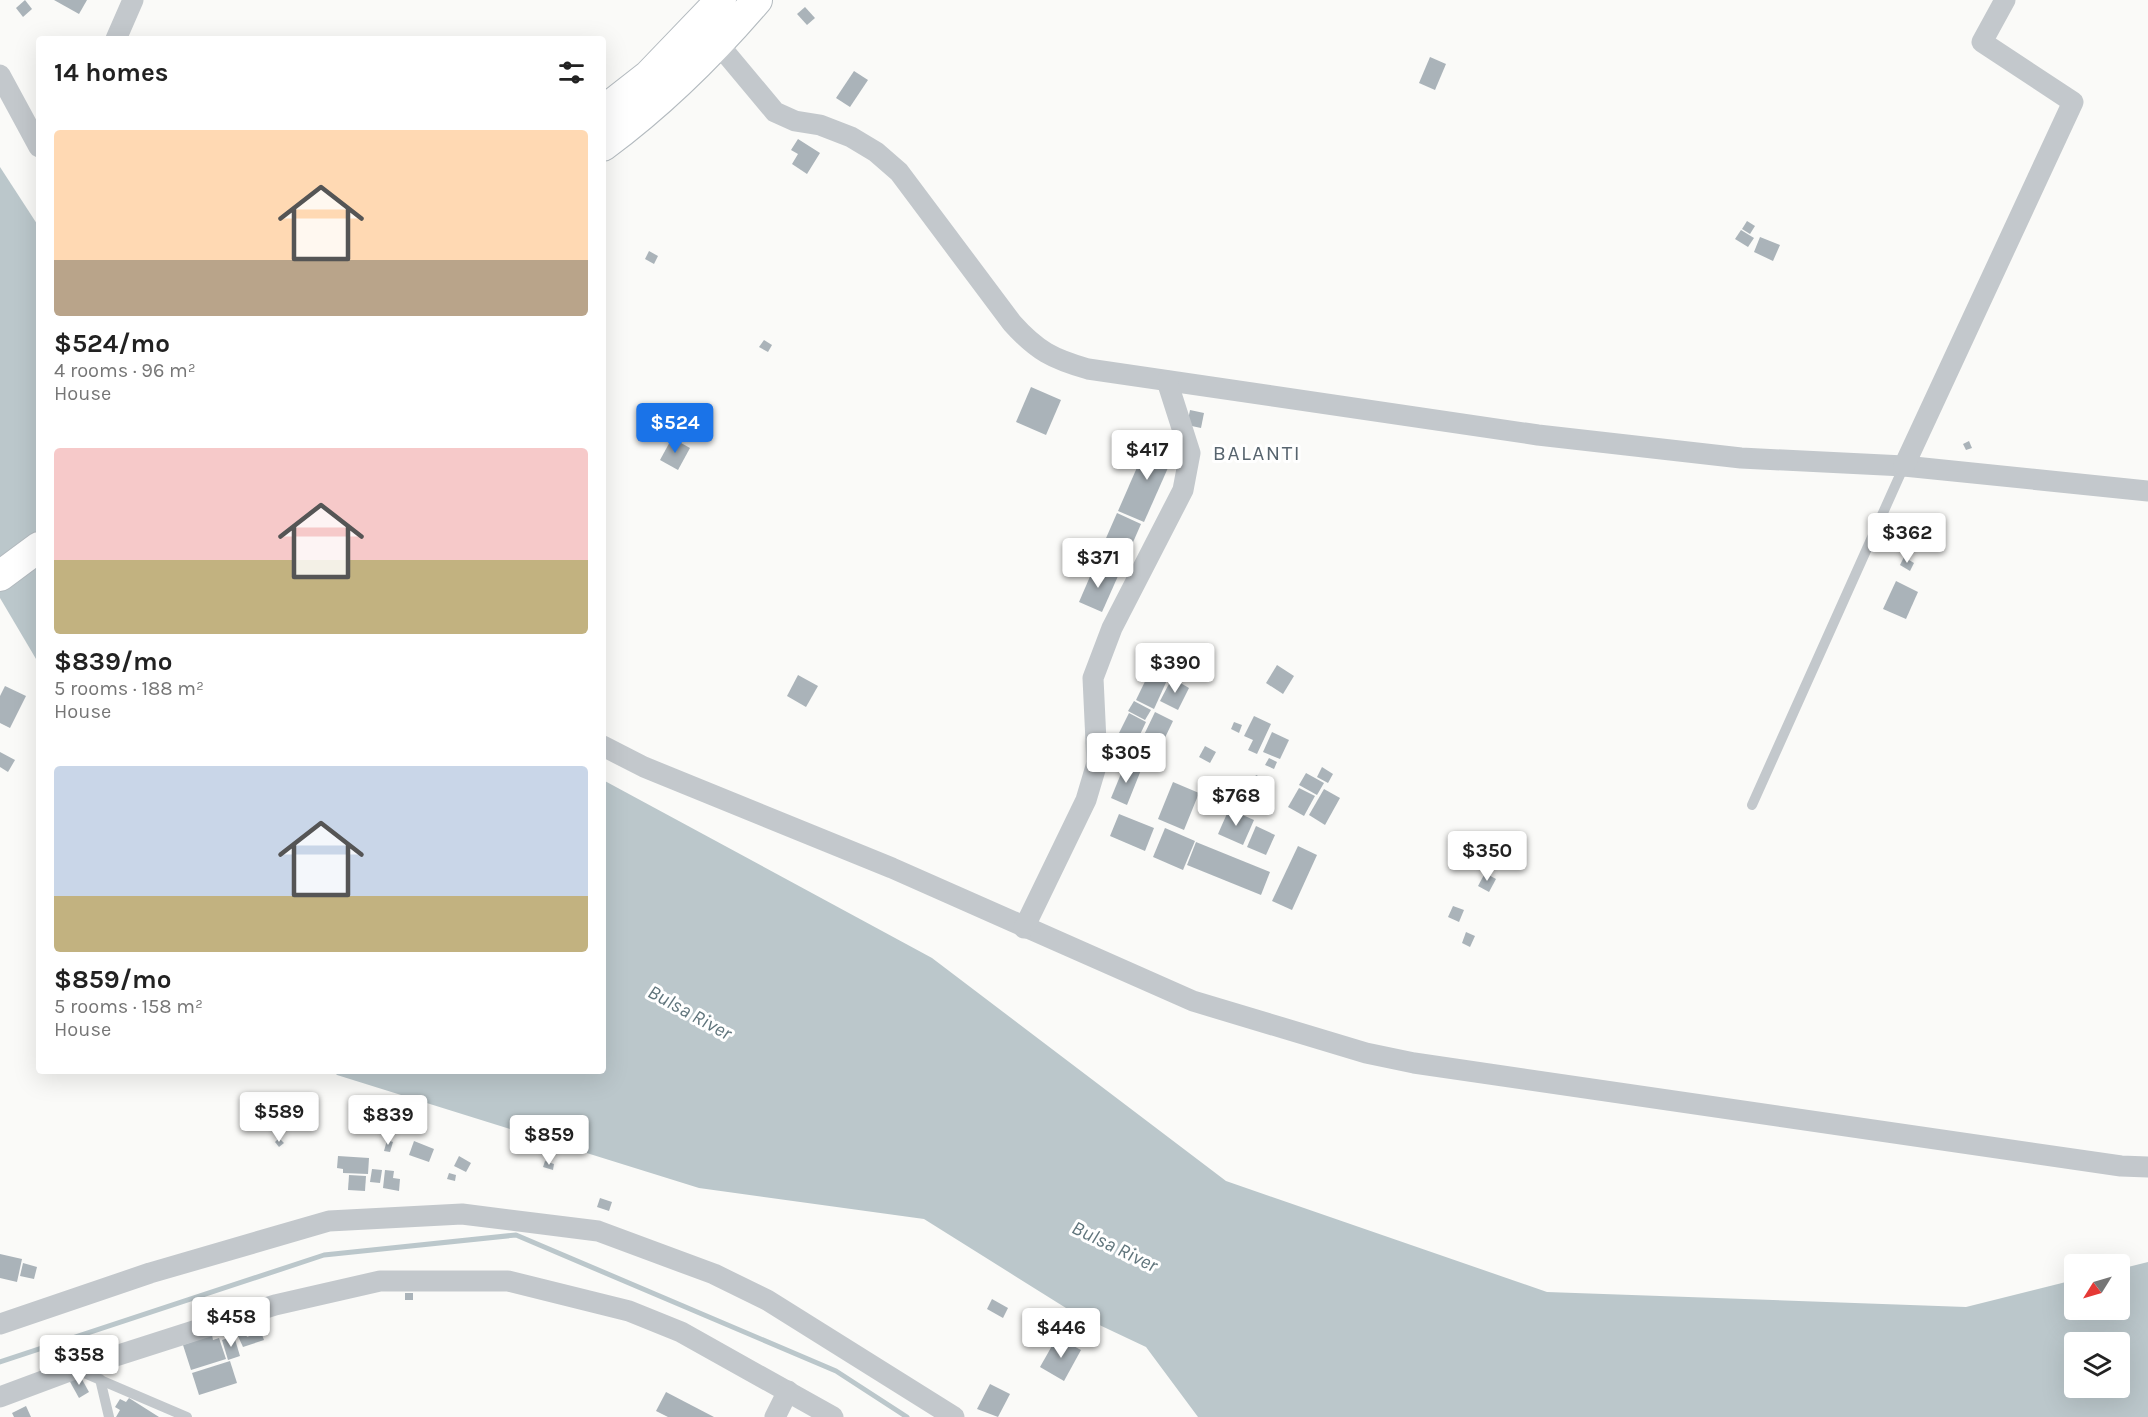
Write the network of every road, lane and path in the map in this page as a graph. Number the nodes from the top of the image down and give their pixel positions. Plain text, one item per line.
1 (133, 0) edge
2 (721, 0) edge
3 (757, 0) edge
4 (2005, 0) edge
5 (708, 35) junction
6 (117, 36) edge
7 (0, 75) edge
8 (606, 109) edge
9 (36, 141) edge
10 (606, 144) edge
11 (1167, 381) junction
12 (1904, 466) junction
13 (2148, 491) edge
14 (36, 549) edge
15 (0, 576) edge
16 (606, 747) edge
17 (1752, 805) dead end
18 (1024, 928) junction
19 (2148, 1167) edge
20 (0, 1324) edge
21 (75, 1369) junction
22 (100, 1379) junction
23 (788, 1391) junction
24 (0, 1397) edge
25 (109, 1417) edge
26 (187, 1417) edge
27 (776, 1417) edge
28 (833, 1417) edge
29 (954, 1417) edge

1 - 6 street
2 - 5 main road
3 - 5 main road
4 - 12 street
5 - 8 main road
5 - 10 main road
5 - 11 street
7 - 9 street
11 - 12 street
11 - 18 street
12 - 13 street
12 - 17 lane
14 - 15 main road
16 - 18 street
18 - 19 street
20 - 29 street
21 - 22 lane
21 - 23 street
21 - 24 street
22 - 25 lane
22 - 26 lane
23 - 27 street
23 - 28 street

